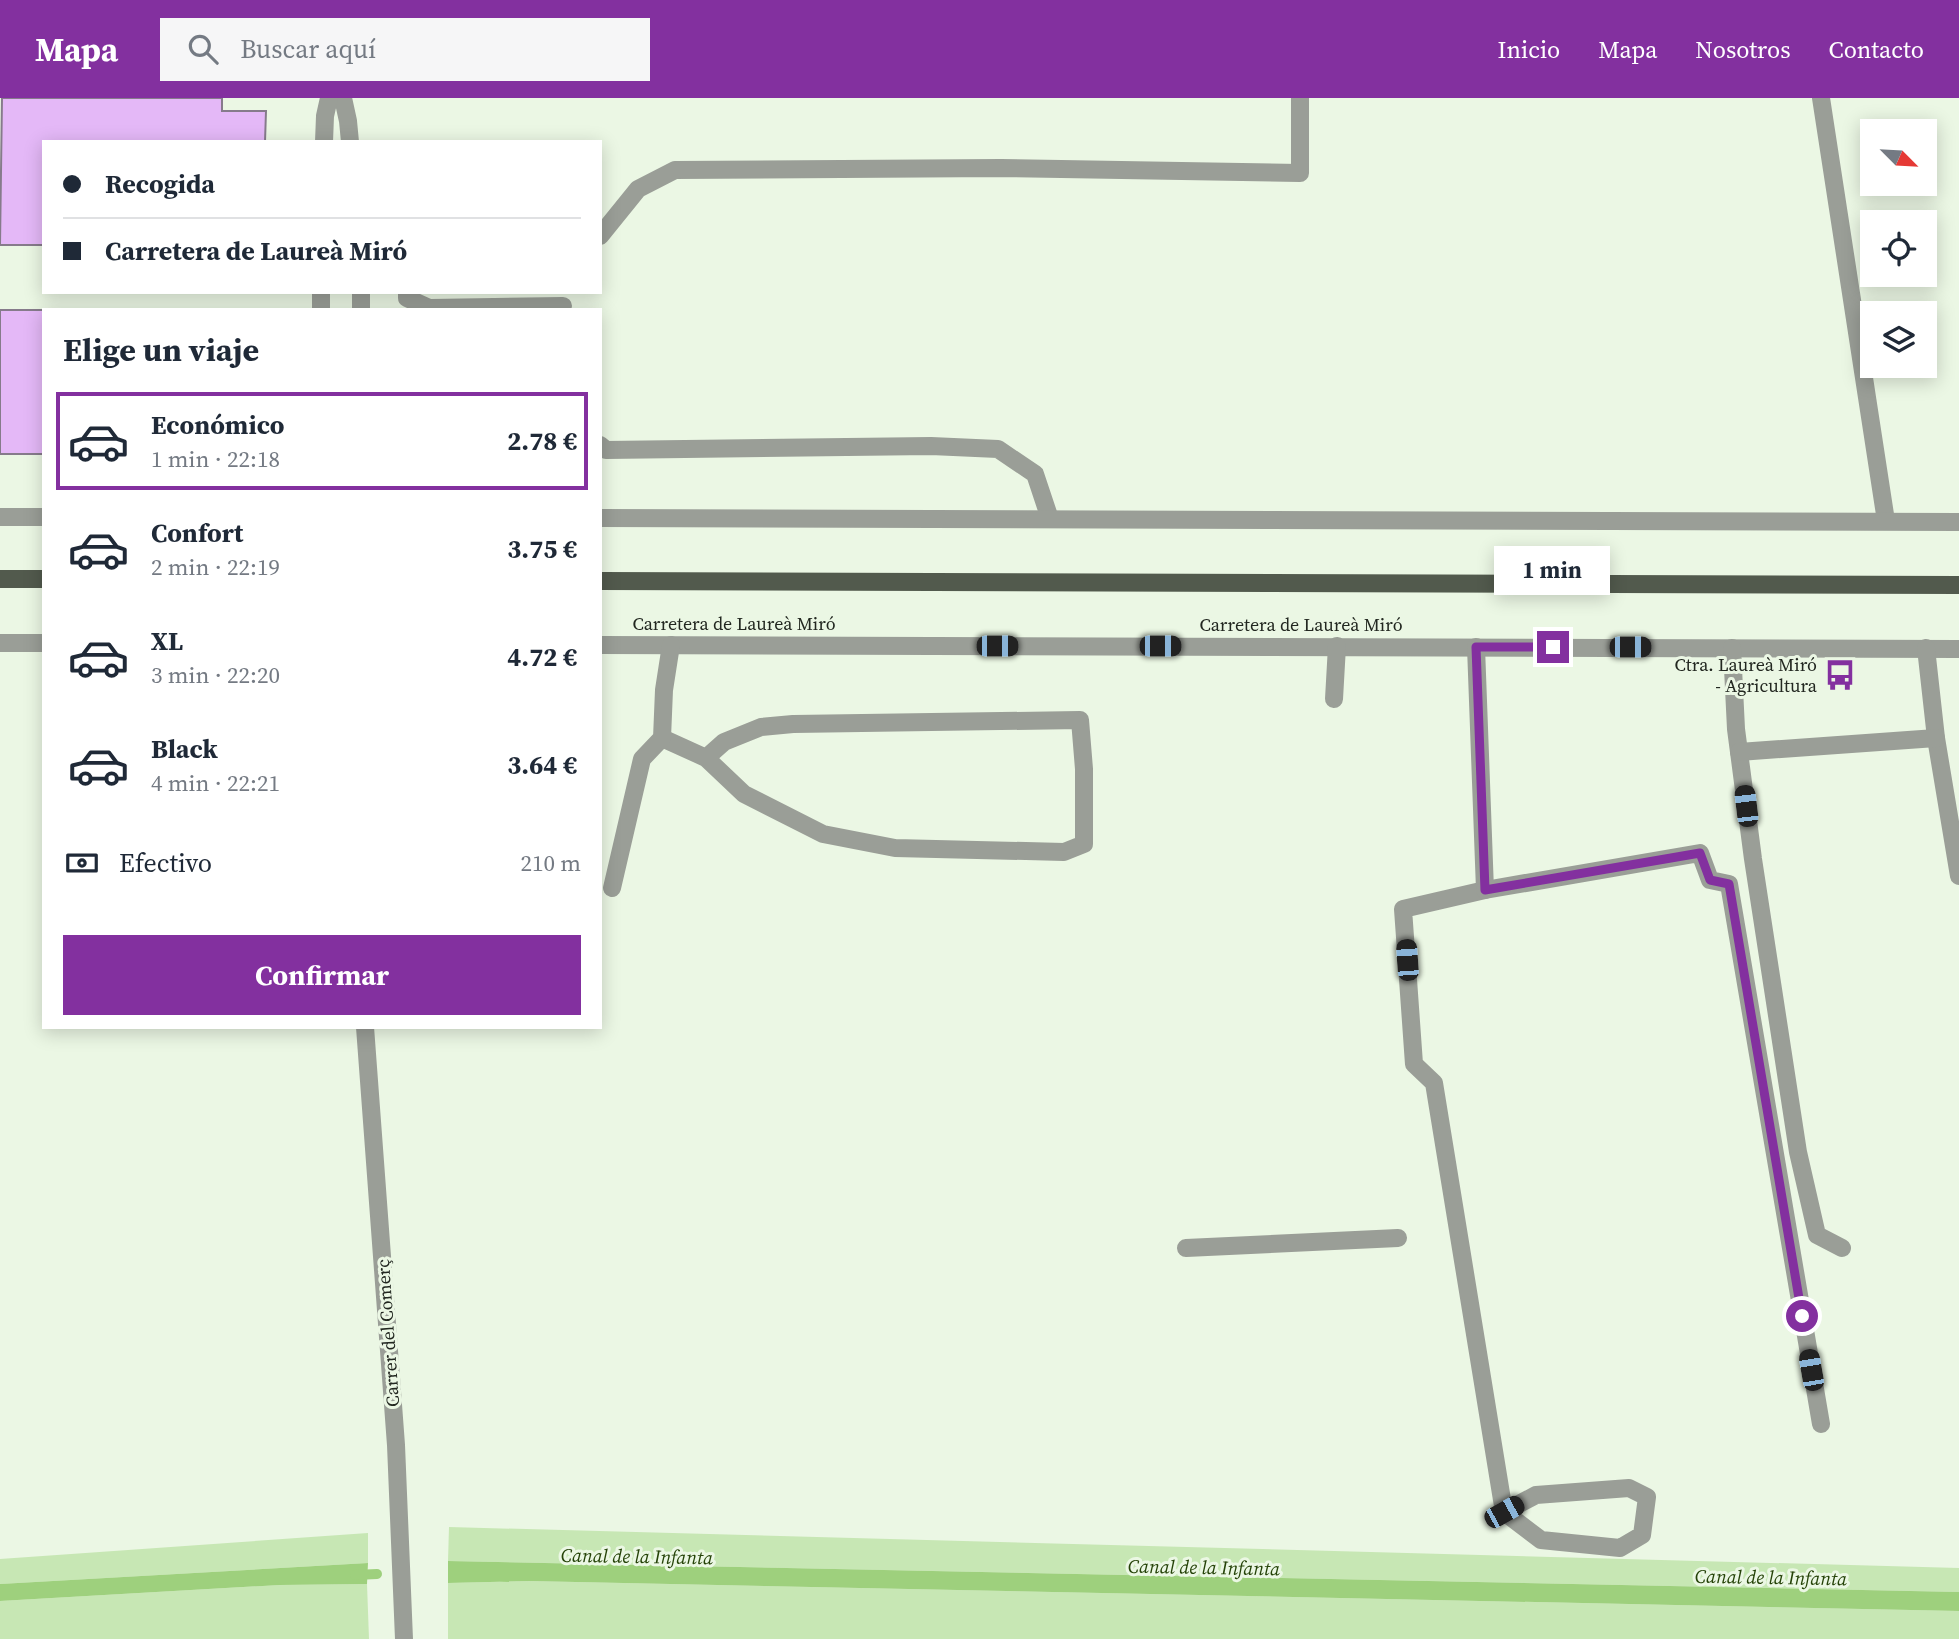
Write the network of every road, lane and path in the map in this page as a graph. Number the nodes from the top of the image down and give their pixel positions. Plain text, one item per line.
1 (329, 98) edge
2 (343, 98) edge
3 (1300, 98) edge
4 (1821, 98) edge
5 (324, 140) edge
6 (350, 140) edge
7 (602, 234) edge
8 (407, 294) edge
9 (565, 303) edge
10 (427, 308) edge
11 (452, 308) edge
12 (602, 447) edge
13 (0, 517) edge
14 (42, 517) edge
15 (602, 518) edge
16 (1049, 519) junction
17 (1886, 522) junction
18 (1959, 522) edge
19 (0, 579) edge
20 (42, 579) edge
21 (602, 581) edge
22 (1959, 584) edge
23 (0, 643) edge
24 (42, 643) edge
25 (602, 645) edge
26 (671, 645) junction
27 (1337, 646) junction
28 (1476, 647) junction
29 (1732, 648) junction
30 (1926, 648) junction
31 (1959, 649) edge
32 (1334, 699) dead end
33 (662, 738) junction
34 (1936, 738) junction
35 (1739, 752) junction
36 (706, 758) junction
37 (1959, 876) edge
38 (612, 888) dead end
39 (1485, 890) junction
40 (365, 1029) edge
41 (1398, 1238) dead end
42 (1186, 1248) dead end
43 (1842, 1248) dead end
44 (1821, 1424) dead end
45 (1504, 1512) junction
46 (404, 1639) edge

1 - 5 street
2 - 6 street
3 - 7 street
4 - 17 street
8 - 10 street
9 - 11 street
12 - 16 street
13 - 14 street
15 - 16 street
16 - 17 street
17 - 18 street
19 - 20 main road
21 - 22 main road
23 - 24 street
25 - 26 street, Carretera de Laureà Miró
26 - 27 street, Carretera de Laureà Miró
26 - 33 street
27 - 28 street, Carretera de Laureà Miró
27 - 32 street
28 - 29 street, Carretera de Laureà Miró
28 - 39 street
29 - 30 street, Carretera de Laureà Miró
29 - 35 street
30 - 31 street, Carretera de Laureà Miró
30 - 34 street
33 - 36 street
33 - 38 street
34 - 35 street
34 - 37 street
35 - 43 street
36 - 36 street
39 - 44 street
39 - 45 street
40 - 46 street, Carrer del Comerç
41 - 42 street
45 - 45 street

